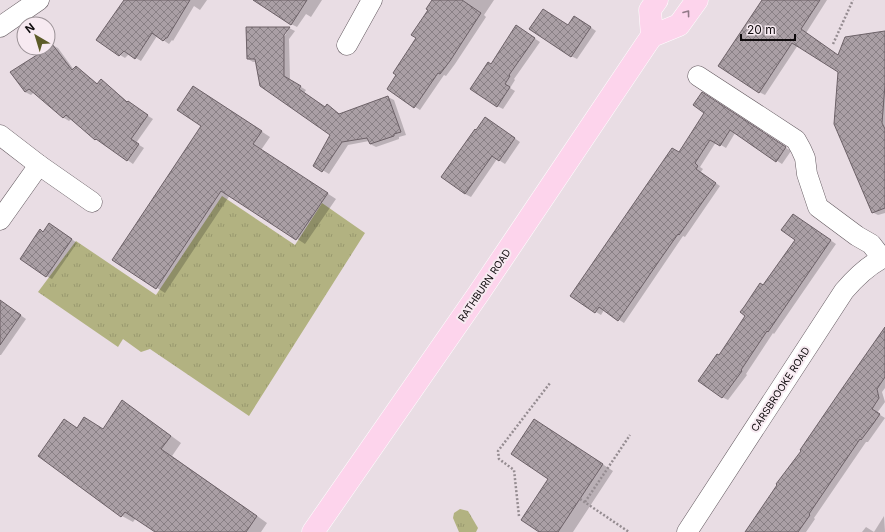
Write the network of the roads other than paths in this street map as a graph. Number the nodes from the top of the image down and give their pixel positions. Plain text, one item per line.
1 (39, 0) edge
2 (372, 0) edge
3 (657, 0) edge
4 (697, 0) edge
5 (0, 27) edge
6 (652, 36) junction
7 (347, 46) dead end
8 (698, 76) dead end
9 (0, 136) edge
10 (39, 165) junction
11 (92, 202) dead end
12 (0, 220) edge
13 (884, 258) edge
14 (313, 532) edge
15 (687, 532) edge

1 - 5 street
2 - 7 street
3 - 6 main road
6 -> 4 main road
6 - 14 main road, RATHBURN ROAD
8 - 13 street
9 - 10 street
10 - 11 street
10 - 12 street
13 - 15 street, CARSBROOKE ROAD

